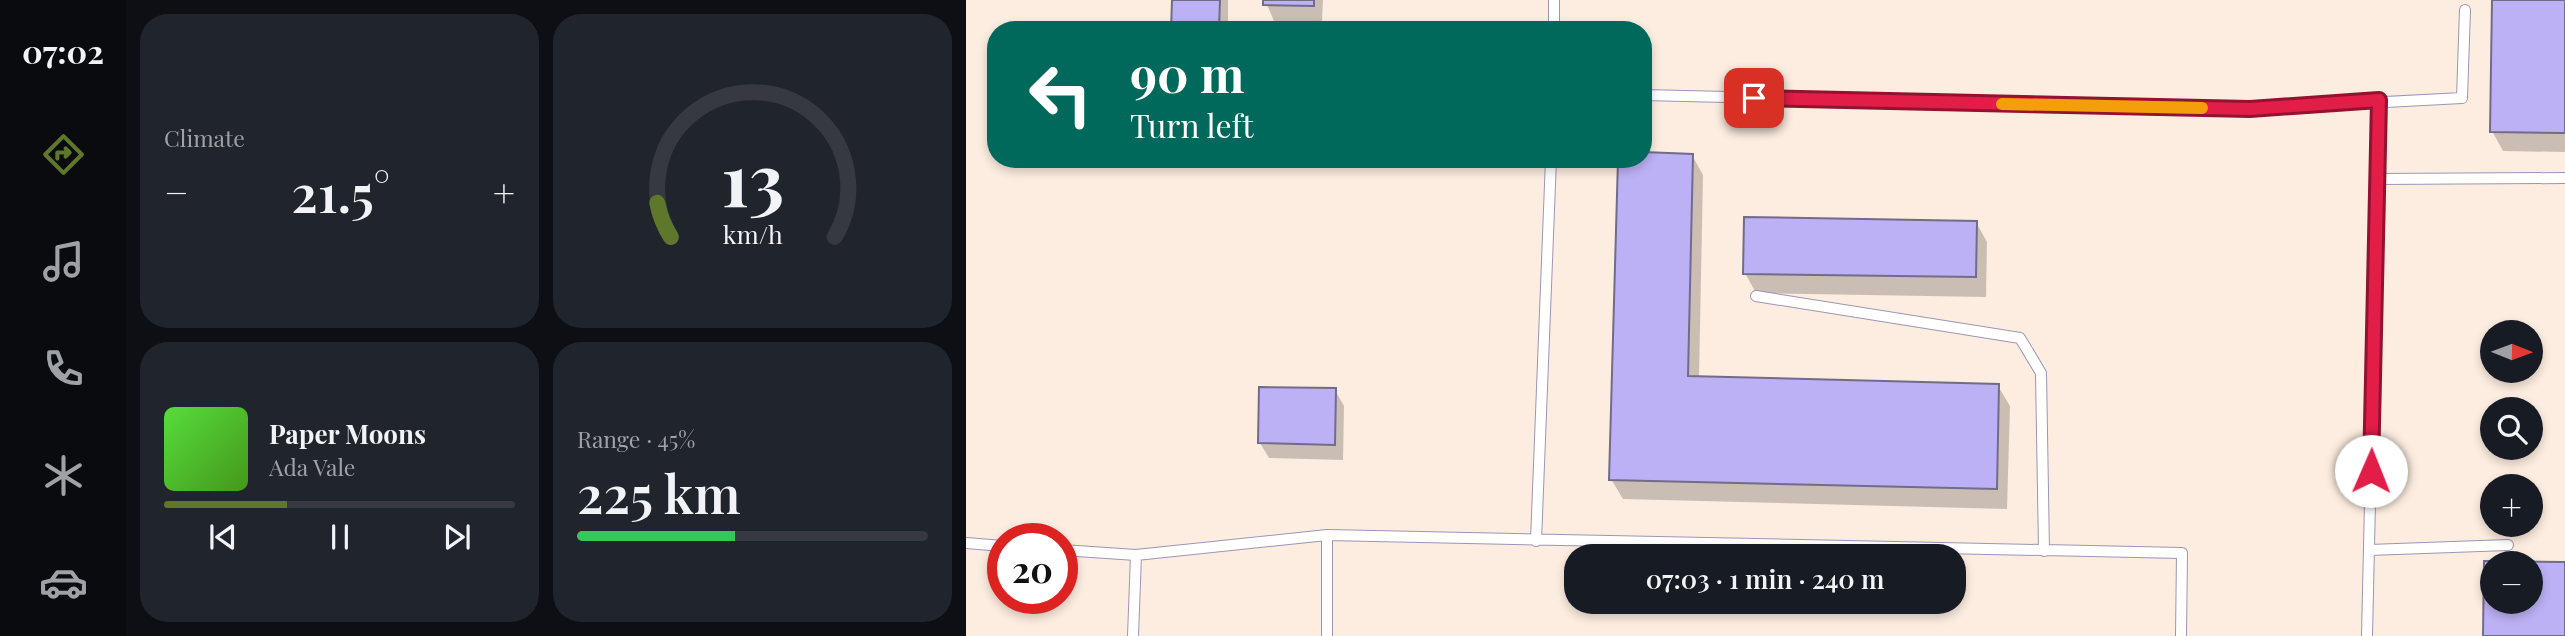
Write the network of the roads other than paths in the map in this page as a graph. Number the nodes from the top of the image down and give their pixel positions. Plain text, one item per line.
1 (1554, 0) edge
2 (2465, 10) dead end
3 (1554, 21) edge
4 (1652, 95) edge
5 (2379, 100) junction
6 (1551, 168) edge
7 (2565, 178) edge
8 (2378, 179) junction
9 (1756, 296) dead end
10 (1327, 535) junction
11 (1536, 541) junction
12 (966, 543) edge
13 (987, 545) edge
14 (2508, 545) dead end
15 (2369, 550) junction
16 (1078, 551) edge
17 (2044, 551) junction
18 (1136, 555) junction
19 (1133, 636) edge
20 (1327, 636) edge
21 (2180, 636) edge
22 (2367, 636) edge

1 - 3 lane
2 - 5 lane
4 - 5 lane
5 - 8 lane
6 - 11 lane
7 - 8 lane
8 - 15 lane
9 - 17 lane
10 - 11 lane
10 - 18 lane
10 - 20 lane
11 - 17 lane
12 - 13 lane
14 - 15 lane
15 - 22 lane
16 - 18 lane
17 - 21 lane
18 - 19 lane

